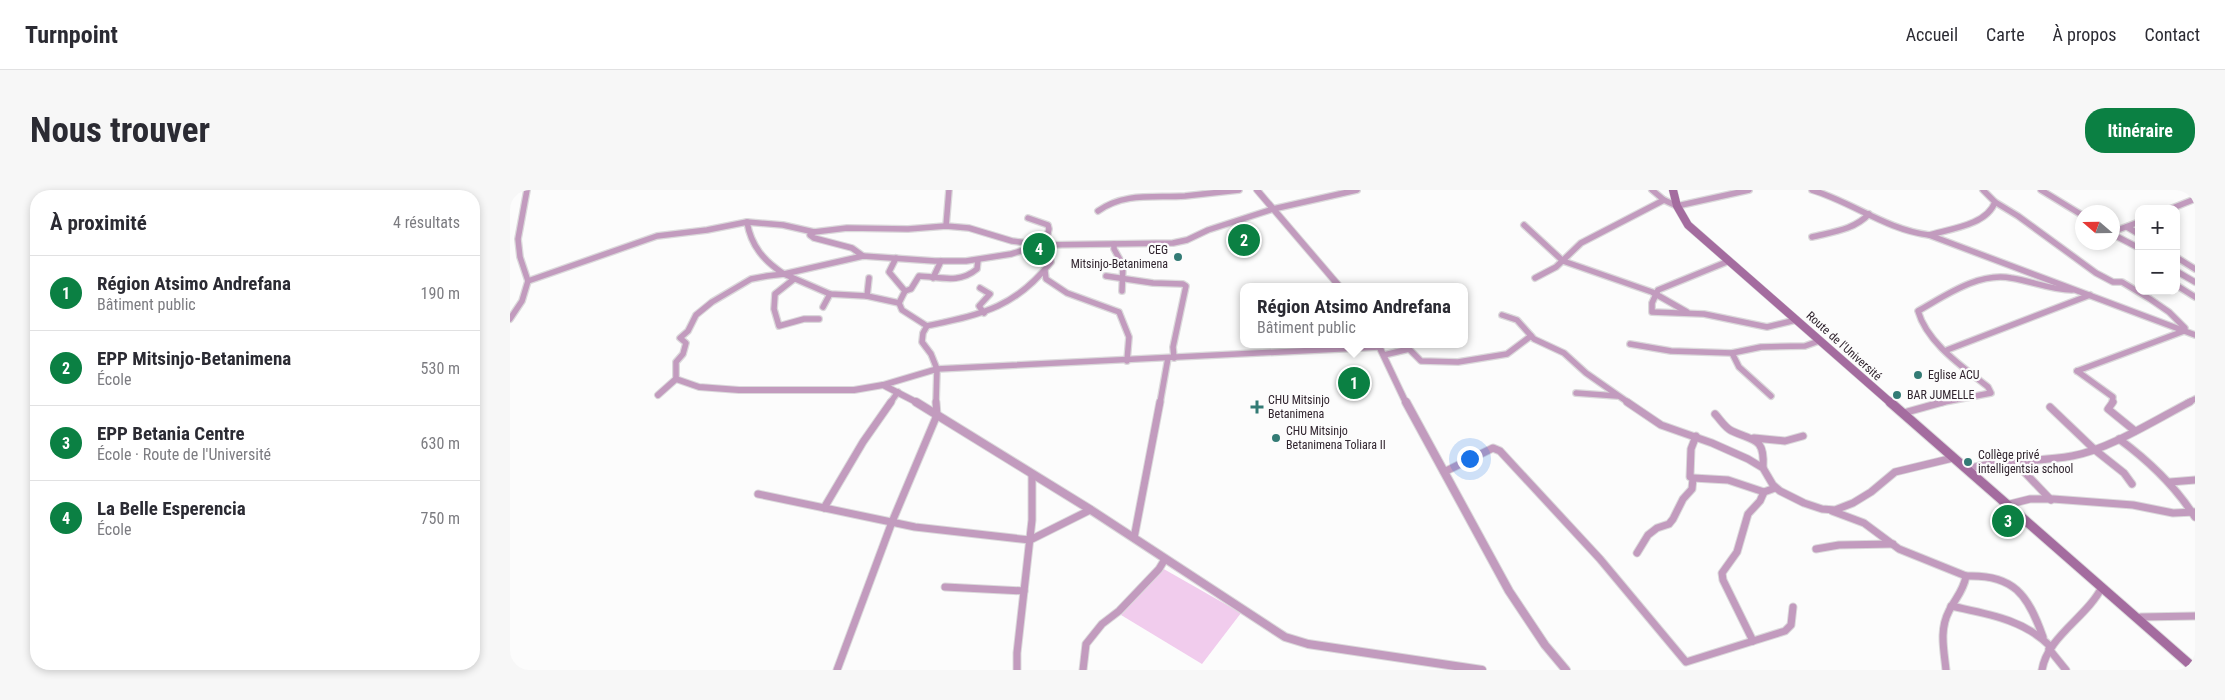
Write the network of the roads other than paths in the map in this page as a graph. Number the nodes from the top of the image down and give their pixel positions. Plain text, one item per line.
1 (527, 190) edge
2 (949, 190) edge
3 (1239, 190) edge
4 (1257, 190) edge
5 (1357, 190) edge
6 (1652, 190) edge
7 (1673, 190) edge
8 (1678, 190) edge
9 (1749, 190) edge
10 (1812, 190) edge
11 (1983, 190) edge
12 (2041, 190) edge
13 (2195, 199) edge
14 (1664, 200) junction
15 (1995, 202) junction
16 (2180, 205) edge
17 (1679, 206) junction
18 (1273, 209) junction
19 (2004, 209) junction
20 (1098, 211) dead end
21 (2075, 211) edge
22 (1868, 214) junction
23 (1989, 214) junction
24 (1028, 218) dead end
25 (748, 222) junction
26 (2135, 224) edge
27 (1524, 225) dead end
28 (946, 226) junction
29 (2127, 227) junction
30 (2120, 230) edge
31 (814, 232) junction
32 (2135, 232) edge
33 (1929, 235) junction
34 (1812, 237) dead end
35 (2120, 237) edge
36 (1114, 244) junction
37 (1043, 245) junction
38 (2135, 246) edge
39 (863, 256) junction
40 (896, 258) junction
41 (978, 260) junction
42 (2180, 260) edge
43 (941, 261) junction
44 (1563, 261) junction
45 (1729, 261) junction
46 (2195, 269) edge
47 (1045, 270) junction
48 (784, 274) junction
49 (2182, 274) edge
50 (1106, 276) dead end
51 (869, 278) dead end
52 (933, 278) junction
53 (1535, 278) dead end
54 (794, 279) junction
55 (1123, 279) junction
56 (528, 281) junction
57 (2195, 282) edge
58 (1337, 283) edge
59 (980, 288) dead end
60 (2180, 288) edge
61 (2078, 290) junction
62 (904, 291) junction
63 (1122, 291) dead end
64 (830, 294) junction
65 (1656, 294) junction
66 (2090, 295) junction
67 (867, 296) junction
68 (2195, 297) edge
69 (899, 303) junction
70 (823, 307) dead end
71 (984, 313) junction
72 (1688, 313) junction
73 (1502, 314) dead end
74 (510, 319) edge
75 (820, 319) dead end
76 (1796, 320) junction
77 (927, 326) junction
78 (2184, 330) junction
79 (2195, 335) edge
80 (1531, 336) junction
81 (1819, 341) junction
82 (1630, 344) dead end
83 (1357, 348) edge
84 (1380, 348) edge
85 (1947, 350) junction
86 (1732, 354) junction
87 (1384, 355) junction
88 (1171, 358) junction
89 (1127, 361) junction
90 (937, 369) junction
91 (676, 379) junction
92 (883, 385) junction
93 (898, 392) junction
94 (1576, 393) dead end
95 (658, 395) dead end
96 (1617, 396) junction
97 (1771, 396) dead end
98 (2195, 399) edge
99 (2050, 407) dead end
100 (1907, 412) junction
101 (1715, 414) dead end
102 (937, 415) junction
103 (2135, 431) junction
104 (1696, 436) junction
105 (1803, 436) dead end
106 (1754, 438) junction
107 (2119, 439) junction
108 (2095, 450) junction
109 (1953, 458) junction
110 (2013, 460) junction
111 (1763, 467) junction
112 (1970, 468) junction
113 (1444, 472) junction
114 (1032, 474) junction
115 (1693, 478) junction
116 (2195, 480) edge
117 (2170, 482) junction
118 (2132, 484) dead end
119 (1776, 488) junction
120 (1764, 492) junction
121 (758, 494) dead end
122 (2051, 500) junction
123 (2010, 504) junction
124 (824, 508) junction
125 (1090, 510) junction
126 (1832, 511) junction
127 (2194, 514) edge
128 (892, 522) junction
129 (1134, 538) junction
130 (1030, 540) junction
131 (1893, 544) junction
132 (1816, 549) dead end
133 (1637, 554) dead end
134 (1165, 559) junction
135 (1966, 576) junction
136 (945, 587) dead end
137 (2102, 587) junction
138 (1024, 591) junction
139 (1951, 606) junction
140 (1793, 607) dead end
141 (2195, 616) edge
142 (2141, 617) junction
143 (2043, 637) junction
144 (1753, 641) junction
145 (2049, 647) junction
146 (2195, 664) edge
147 (1449, 667) edge
148 (2195, 669) edge
149 (837, 670) edge
150 (1017, 670) edge
151 (1083, 670) edge
152 (1482, 670) edge
153 (1566, 670) edge
154 (1946, 670) edge
155 (2042, 670) edge
156 (2066, 670) edge

1 - 56 street
2 - 28 street
3 - 20 street
4 - 18 street
5 - 18 street
6 - 14 street
7 - 17 main road, Route de l'Université
8 - 17 main road, Route de l'Université
9 - 17 street
10 - 22 street
11 - 15 street
12 - 21 street
13 - 16 street
14 - 17 street
14 - 44 street
15 - 19 street
15 - 23 street
17 - 45 main road, Route de l'Université
17 - 100 main road, Route de l'Université
18 - 36 street
18 - 58 street
19 - 23 street
19 - 78 street
22 - 33 street
22 - 34 street
23 - 33 street
24 - 37 street
25 - 31 street
25 - 48 street
25 - 56 street
26 - 29 street
27 - 44 street
28 - 31 street
28 - 37 street
29 - 30 street
29 - 32 street
31 - 39 street
33 - 61 street
35 - 38 street
36 - 37 street
36 - 55 street
37 - 41 street
37 - 47 street
39 - 40 street
39 - 48 street
40 - 43 street
40 - 62 street
41 - 43 street
41 - 52 street
42 - 46 street
43 - 52 street
44 - 53 street
44 - 65 street
45 - 65 street
45 - 76 main road, Route de l'Université
47 - 71 street
47 - 89 street
48 - 54 street
48 - 91 street
49 - 57 street
50 - 55 street
51 - 67 street
52 - 62 street
54 - 64 street
54 - 75 street
55 - 63 street
55 - 88 street
56 - 74 street
59 - 71 street
60 - 68 street
61 - 66 street
61 - 85 street
62 - 69 street
64 - 67 street
64 - 70 street
65 - 72 street
65 - 72 street
66 - 78 street
66 - 85 street
67 - 69 street
69 - 77 street
71 - 77 street
72 - 76 street
73 - 80 street
76 - 81 main road, Route de l'Université
77 - 90 street
78 - 79 street
78 - 103 street
80 - 87 street
80 - 96 street
81 - 86 street
81 - 109 main road, Route de l'Université
82 - 86 street
83 - 88 street
84 - 87 street
85 - 100 street
86 - 97 street
87 - 113 street
88 - 89 street
88 - 129 street
89 - 90 street
90 - 92 street
90 - 102 street
91 - 92 street
91 - 95 street
92 - 93 street
93 - 102 street
93 - 124 street
94 - 96 street
96 - 104 street
98 - 103 street
99 - 108 street
100 - 112 main road, Route de l'Université
101 - 106 street
102 - 114 street
102 - 128 street
103 - 107 street
104 - 111 street
104 - 115 street
105 - 106 street
106 - 111 street
107 - 108 street
107 - 117 street
108 - 110 street
108 - 118 street
109 - 126 street
109 - 137 main road, Route de l'Université
110 - 112 street
110 - 122 street
111 - 119 street
112 - 123 main road, Route de l'Université
113 - 144 street
113 - 153 street
114 - 125 street
114 - 130 street
115 - 120 street
115 - 133 street
116 - 117 street
117 - 127 street
119 - 120 street
119 - 126 street
120 - 144 street
121 - 124 street
122 - 123 street
122 - 127 street
123 - 142 main road, Route de l'Université
124 - 128 street
125 - 129 street
125 - 130 street
126 - 131 street
128 - 130 street
128 - 149 street
129 - 134 street
130 - 138 street
131 - 132 street
131 - 135 street
134 - 147 street
134 - 151 street
135 - 139 street
135 - 143 street
136 - 138 street
137 - 145 street
137 - 148 main road, Route de l'Université
138 - 150 street
139 - 143 street
139 - 154 street
140 - 144 street
141 - 142 street
142 - 146 main road, Route de l'Université
143 - 145 street
145 - 155 street
145 - 156 street
147 - 152 street

